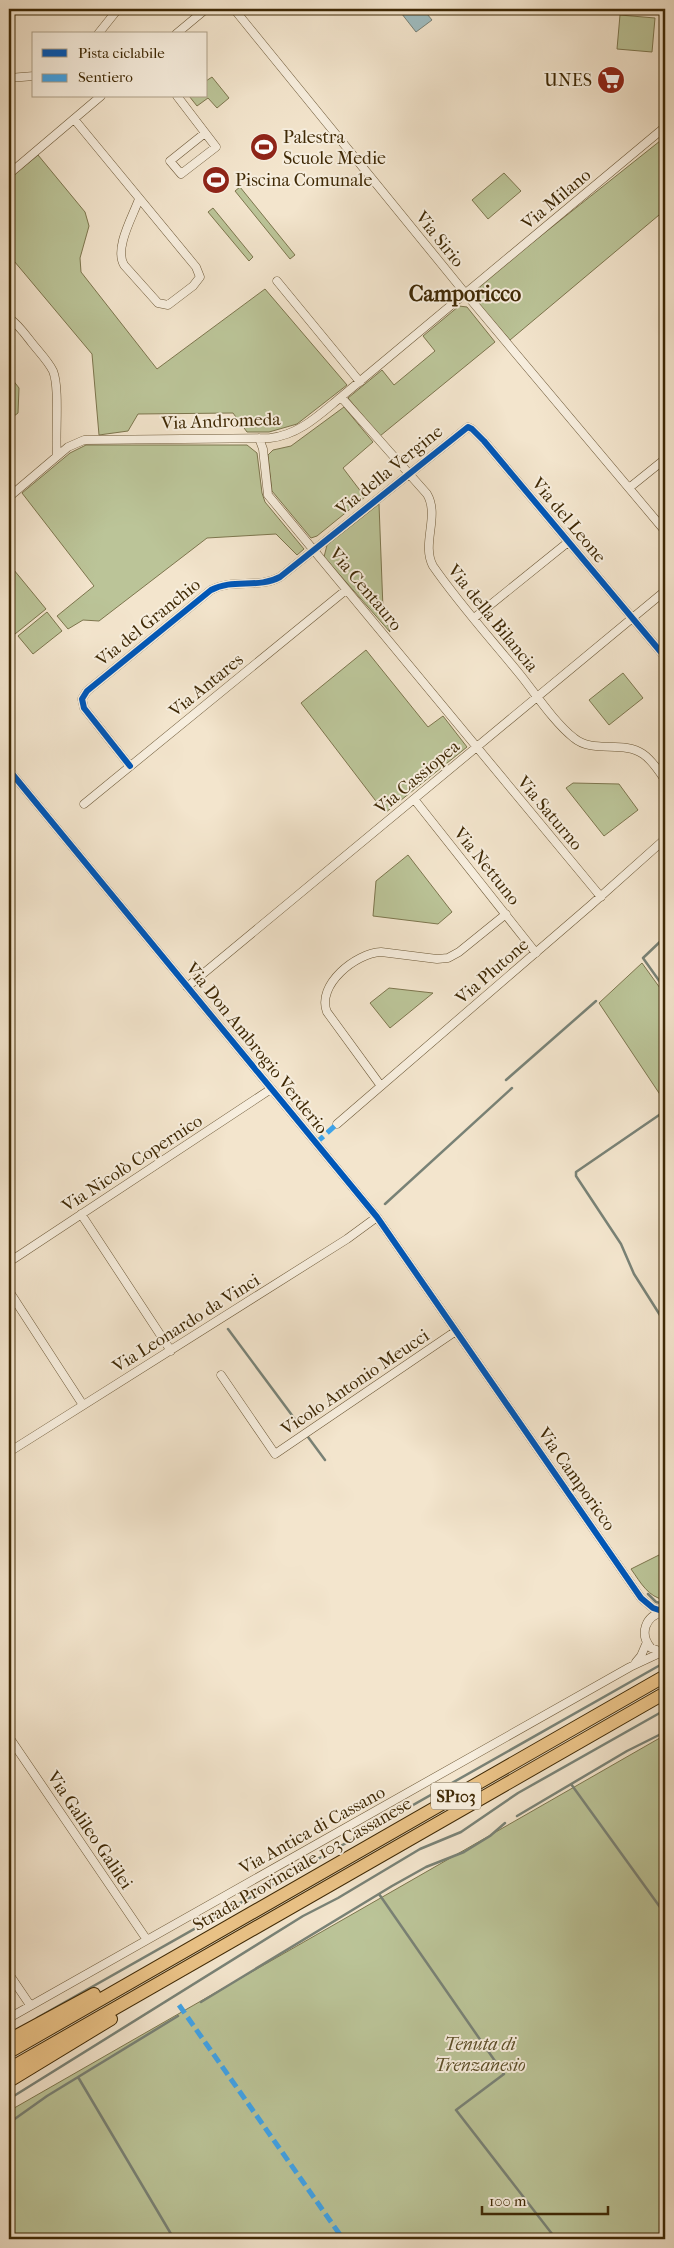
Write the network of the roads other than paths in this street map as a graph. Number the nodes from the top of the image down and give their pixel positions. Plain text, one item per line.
1 (118, 9) edge
2 (206, 9) edge
3 (234, 9) edge
4 (100, 32) edge
5 (178, 32) edge
6 (32, 76) edge
7 (9, 78) edge
8 (99, 98) edge
9 (179, 98) edge
10 (74, 119) junction
11 (665, 127) edge
12 (205, 133) junction
13 (9, 174) edge
14 (140, 199) junction
15 (278, 281) dead end
16 (466, 294) junction
17 (9, 318) edge
18 (360, 382) junction
19 (341, 397) junction
20 (259, 438) junction
21 (484, 441) joint
22 (57, 456) junction
23 (665, 459) edge
24 (410, 473) junction
25 (629, 488) junction
26 (9, 497) edge
27 (665, 530) edge
28 (568, 543) junction
29 (314, 551) junction
30 (346, 590) junction
31 (665, 591) edge
32 (474, 618) junction
33 (633, 618) junction
34 (665, 658) edge
35 (538, 697) junction
36 (477, 747) junction
37 (130, 766) junction
38 (9, 770) edge
39 (665, 780) edge
40 (414, 799) junction
41 (84, 804) dead end
42 (665, 839) edge
43 (601, 897) junction
44 (506, 914) junction
45 (536, 952) junction
46 (187, 987) junction
47 (381, 1086) junction
48 (271, 1089) junction
49 (337, 1124) dead end
50 (81, 1214) junction
51 (377, 1217) junction
52 (9, 1262) edge
53 (9, 1291) edge
54 (456, 1331) junction
55 (171, 1351) junction
56 (472, 1354) joint
57 (221, 1375) dead end
58 (83, 1406) junction
59 (9, 1452) edge
60 (641, 1598) junction
61 (665, 1612) edge
62 (646, 1623) junction
63 (647, 1642) junction
64 (662, 1653) edge
65 (630, 1666) junction
66 (665, 1676) edge
67 (665, 1693) edge
68 (9, 1740) edge
69 (248, 1915) junction
70 (276, 1915) junction
71 (147, 1940) junction
72 (9, 1974) edge
73 (30, 2005) junction
74 (9, 2018) edge
75 (9, 2040) edge
76 (9, 2052) edge
77 (9, 2069) edge
78 (9, 2082) edge

1 - 4 street
2 - 5 street
3 - 16 street, Via Sirio
6 - 7 street
8 - 10 street
9 - 12 street
10 - 13 street
10 - 14 street
11 - 16 street, Via Milano
12 - 12 street
14 - 14 street
15 - 18 street
16 - 18 street, Via Andromeda
16 - 25 street, Via Sirio
17 - 22 street
18 - 19 street, Via Andromeda
19 - 20 street, Via Andromeda
19 - 24 street, Via della Bilancia
20 - 22 street, Via Andromeda
20 - 29 street, Via Centauro
21 - 24 street, Via della Vergine
21 - 28 street, Via del Leone
22 - 26 street, Via Andromeda
23 - 25 street
24 - 29 street, Via della Vergine
24 - 32 street, Via della Bilancia
25 - 27 street, Via Sirio
28 - 32 street
28 - 33 street, Via del Leone
29 - 30 street, Via Centauro
29 - 37 street, Via del Granchio
30 - 36 street, Via Centauro
30 - 37 street, Via Antares
31 - 33 street, Via Cassiopea
32 - 35 street, Via della Bilancia
33 - 34 street, Via del Leone
33 - 35 street, Via Cassiopea
35 - 36 street, Via Cassiopea
35 - 39 street, Via della Bilancia
36 - 40 street, Via Cassiopea
36 - 43 street, Via Saturno
37 - 41 street, Via Antares
38 - 46 street, Via Don Ambrogio Verderio
40 - 44 street, Via Nettuno
40 - 46 street, Via Cassiopea
42 - 43 street, Via Plutone
43 - 45 street, Via Plutone
44 - 45 street, Via Nettuno
44 - 47 street
45 - 47 street, Via Plutone
46 - 48 street, Via Don Ambrogio Verderio
47 - 49 street, Via Plutone
48 - 50 street, Via Nicolò Copernico
48 - 51 street, Via Don Ambrogio Verderio
50 - 52 street, Via Nicolò Copernico
50 - 55 street
51 - 54 street, Via Don Ambrogio Verderio
51 - 55 street, Via Leonardo da Vinci
53 - 58 street
54 - 56 street, Via Don Ambrogio Verderio
54 - 57 street, Vicolo Antonio Meucci
55 - 58 street, Via Leonardo da Vinci
56 - 60 street, Via Camporicco
58 - 59 street, Via Leonardo da Vinci
60 - 61 street, Via Camporicco
60 - 62 street
61 - 62 street
62 - 63 street
63 - 64 street
63 - 65 street
64 - 65 street, Via Antica di Cassano
65 - 71 street, Via Antica di Cassano
66 - 69 highway, Strada Provinciale 103 Cassanese / SP103
67 - 70 highway, Strada Provinciale 103 Cassanese / SP103
68 - 71 street, Via Galileo Galilei
69 - 75 highway, SP103
69 - 76 highway, Strada Provinciale 103 Cassanese / SP103
70 - 77 highway, Strada Provinciale 103 Cassanese / SP103
70 - 78 highway, SP103
71 - 73 street, Via Antica di Cassano
72 - 73 street
73 - 74 street, Via Antica di Cassano

